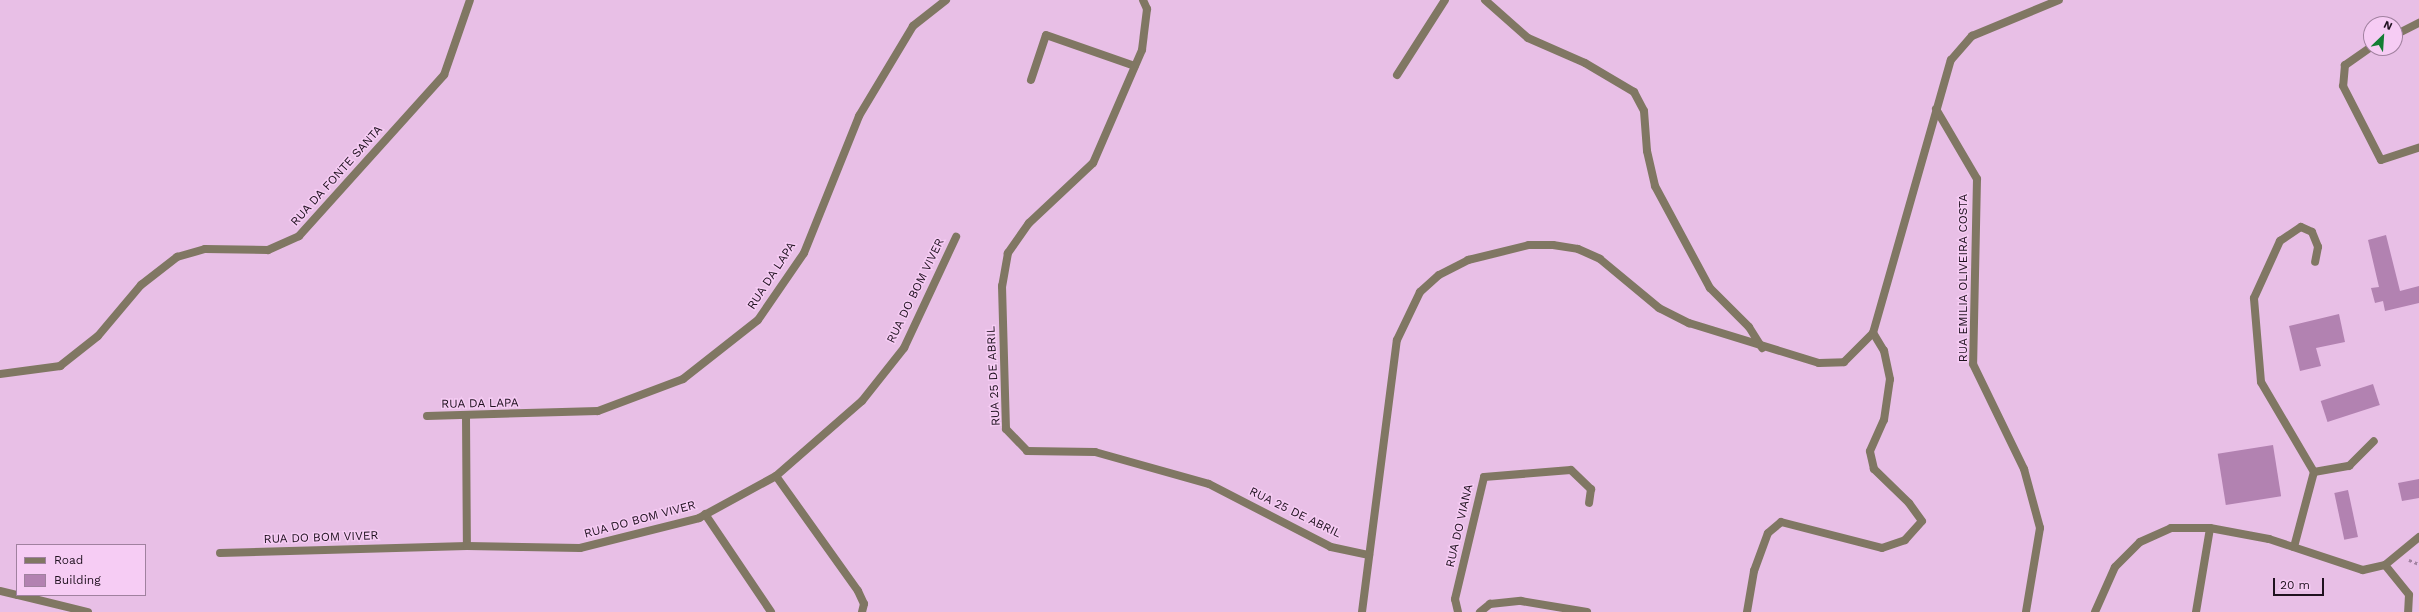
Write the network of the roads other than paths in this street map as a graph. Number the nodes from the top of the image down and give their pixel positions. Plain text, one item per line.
1 (470, 0) edge
2 (945, 0) edge
3 (1144, 0) edge
4 (1445, 0) edge
5 (1485, 0) edge
6 (2059, 0) edge
7 (2419, 23) edge
8 (2403, 31) edge
9 (2363, 53) edge
10 (1135, 66) junction
11 (1397, 75) dead end
12 (1030, 80) dead end
13 (1936, 109) junction
14 (2419, 148) edge
15 (956, 237) dead end
16 (2315, 262) dead end
17 (1873, 333) junction
18 (1762, 349) junction
19 (0, 374) edge
20 (427, 416) dead end
21 (466, 417) junction
22 (2374, 441) dead end
23 (2314, 472) junction
24 (776, 476) junction
25 (1589, 503) dead end
26 (705, 514) junction
27 (2210, 528) junction
28 (2419, 537) edge
29 (467, 546) junction
30 (2294, 547) junction
31 (220, 553) dead end
32 (1369, 555) junction
33 (2386, 565) junction
34 (0, 591) edge
35 (16, 595) edge
36 (21, 596) edge
37 (88, 612) edge
38 (771, 612) edge
39 (862, 612) edge
40 (1362, 612) edge
41 (1458, 612) edge
42 (1480, 612) edge
43 (1587, 612) edge
44 (1747, 612) edge
45 (2026, 612) edge
46 (2095, 612) edge
47 (2196, 612) edge
48 (2408, 612) edge

1 - 19 street, RUA DA FONTE SANTA
2 - 21 street, RUA DA LAPA
3 - 10 street, RUA 25 DE ABRIL
4 - 11 street
5 - 18 street
6 - 13 street
7 - 8 street
9 - 14 street
10 - 12 street
10 - 32 street, RUA 25 DE ABRIL
13 - 17 street
13 - 45 street, RUA EMILIA OLIVEIRA COSTA
15 - 24 street, RUA DO BOM VIVER
16 - 23 street
17 - 18 street
17 - 44 street
18 - 32 street
20 - 21 street, RUA DA LAPA
21 - 29 street
22 - 23 street
23 - 30 street
24 - 26 street, RUA DO BOM VIVER
24 - 39 street
25 - 41 street, RUA DO VIANA
26 - 29 street, RUA DO BOM VIVER
26 - 38 street
27 - 30 street
27 - 46 street
27 - 47 street
28 - 33 street
29 - 31 street, RUA DO BOM VIVER
30 - 33 street
32 - 40 street
33 - 48 street
34 - 35 street
36 - 37 street
42 - 43 street

